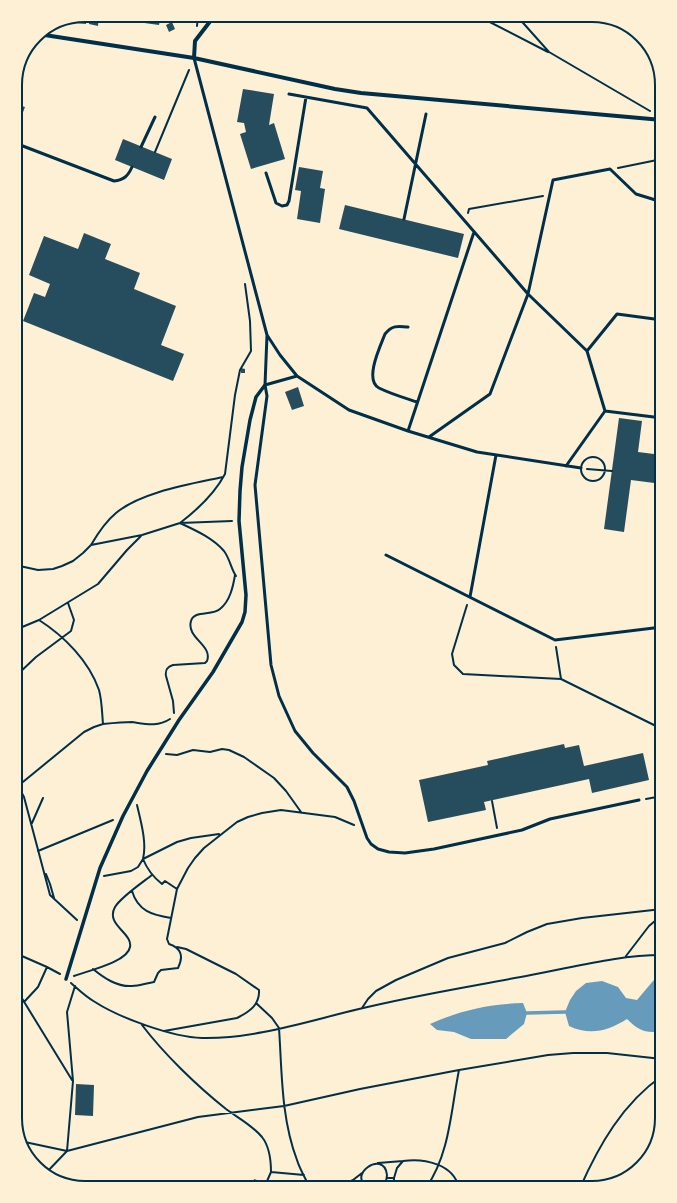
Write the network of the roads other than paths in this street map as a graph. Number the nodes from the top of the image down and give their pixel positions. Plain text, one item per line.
1 (210, 22) edge
2 (47, 35) edge
3 (194, 58) junction
4 (289, 94) dead end
5 (306, 97) junction
6 (426, 114) dead end
7 (155, 116) dead end
8 (655, 119) edge
9 (22, 146) edge
10 (141, 146) dead end
11 (416, 164) junction
12 (132, 167) dead end
13 (266, 173) dead end
14 (655, 200) edge
15 (404, 219) dead end
16 (474, 232) junction
17 (528, 294) junction
18 (655, 319) edge
19 (408, 327) dead end
20 (267, 335) junction
21 (587, 351) junction
22 (297, 376) junction
23 (265, 385) junction
24 (417, 402) junction
25 (605, 410) junction
26 (655, 417) edge
27 (408, 430) junction
28 (429, 437) junction
29 (496, 455) junction
30 (566, 466) junction
31 (581, 468) dead end
32 (386, 555) dead end
33 (470, 597) junction
34 (655, 628) edge
35 (639, 800) road end
36 (66, 978) road end

1 - 3 street
2 - 3 street
3 - 8 street
3 - 20 lane
4 - 5 lane
5 - 11 lane
5 - 13 lane
6 - 11 lane
7 - 10 lane
9 - 12 lane
11 - 15 lane
11 - 16 lane
14 - 17 lane
16 - 17 lane
16 - 24 lane
17 - 21 lane
17 - 28 lane
18 - 21 lane
19 - 24 lane
20 - 22 lane
20 - 23 lane
21 - 25 lane
22 - 23 lane
22 - 27 lane
23 - 35 lane
23 - 36 street
24 - 27 lane
25 - 26 lane
25 - 30 lane
27 - 28 lane
28 - 29 lane
29 - 30 lane
29 - 33 lane
30 - 31 lane
32 - 33 lane
33 - 34 lane

